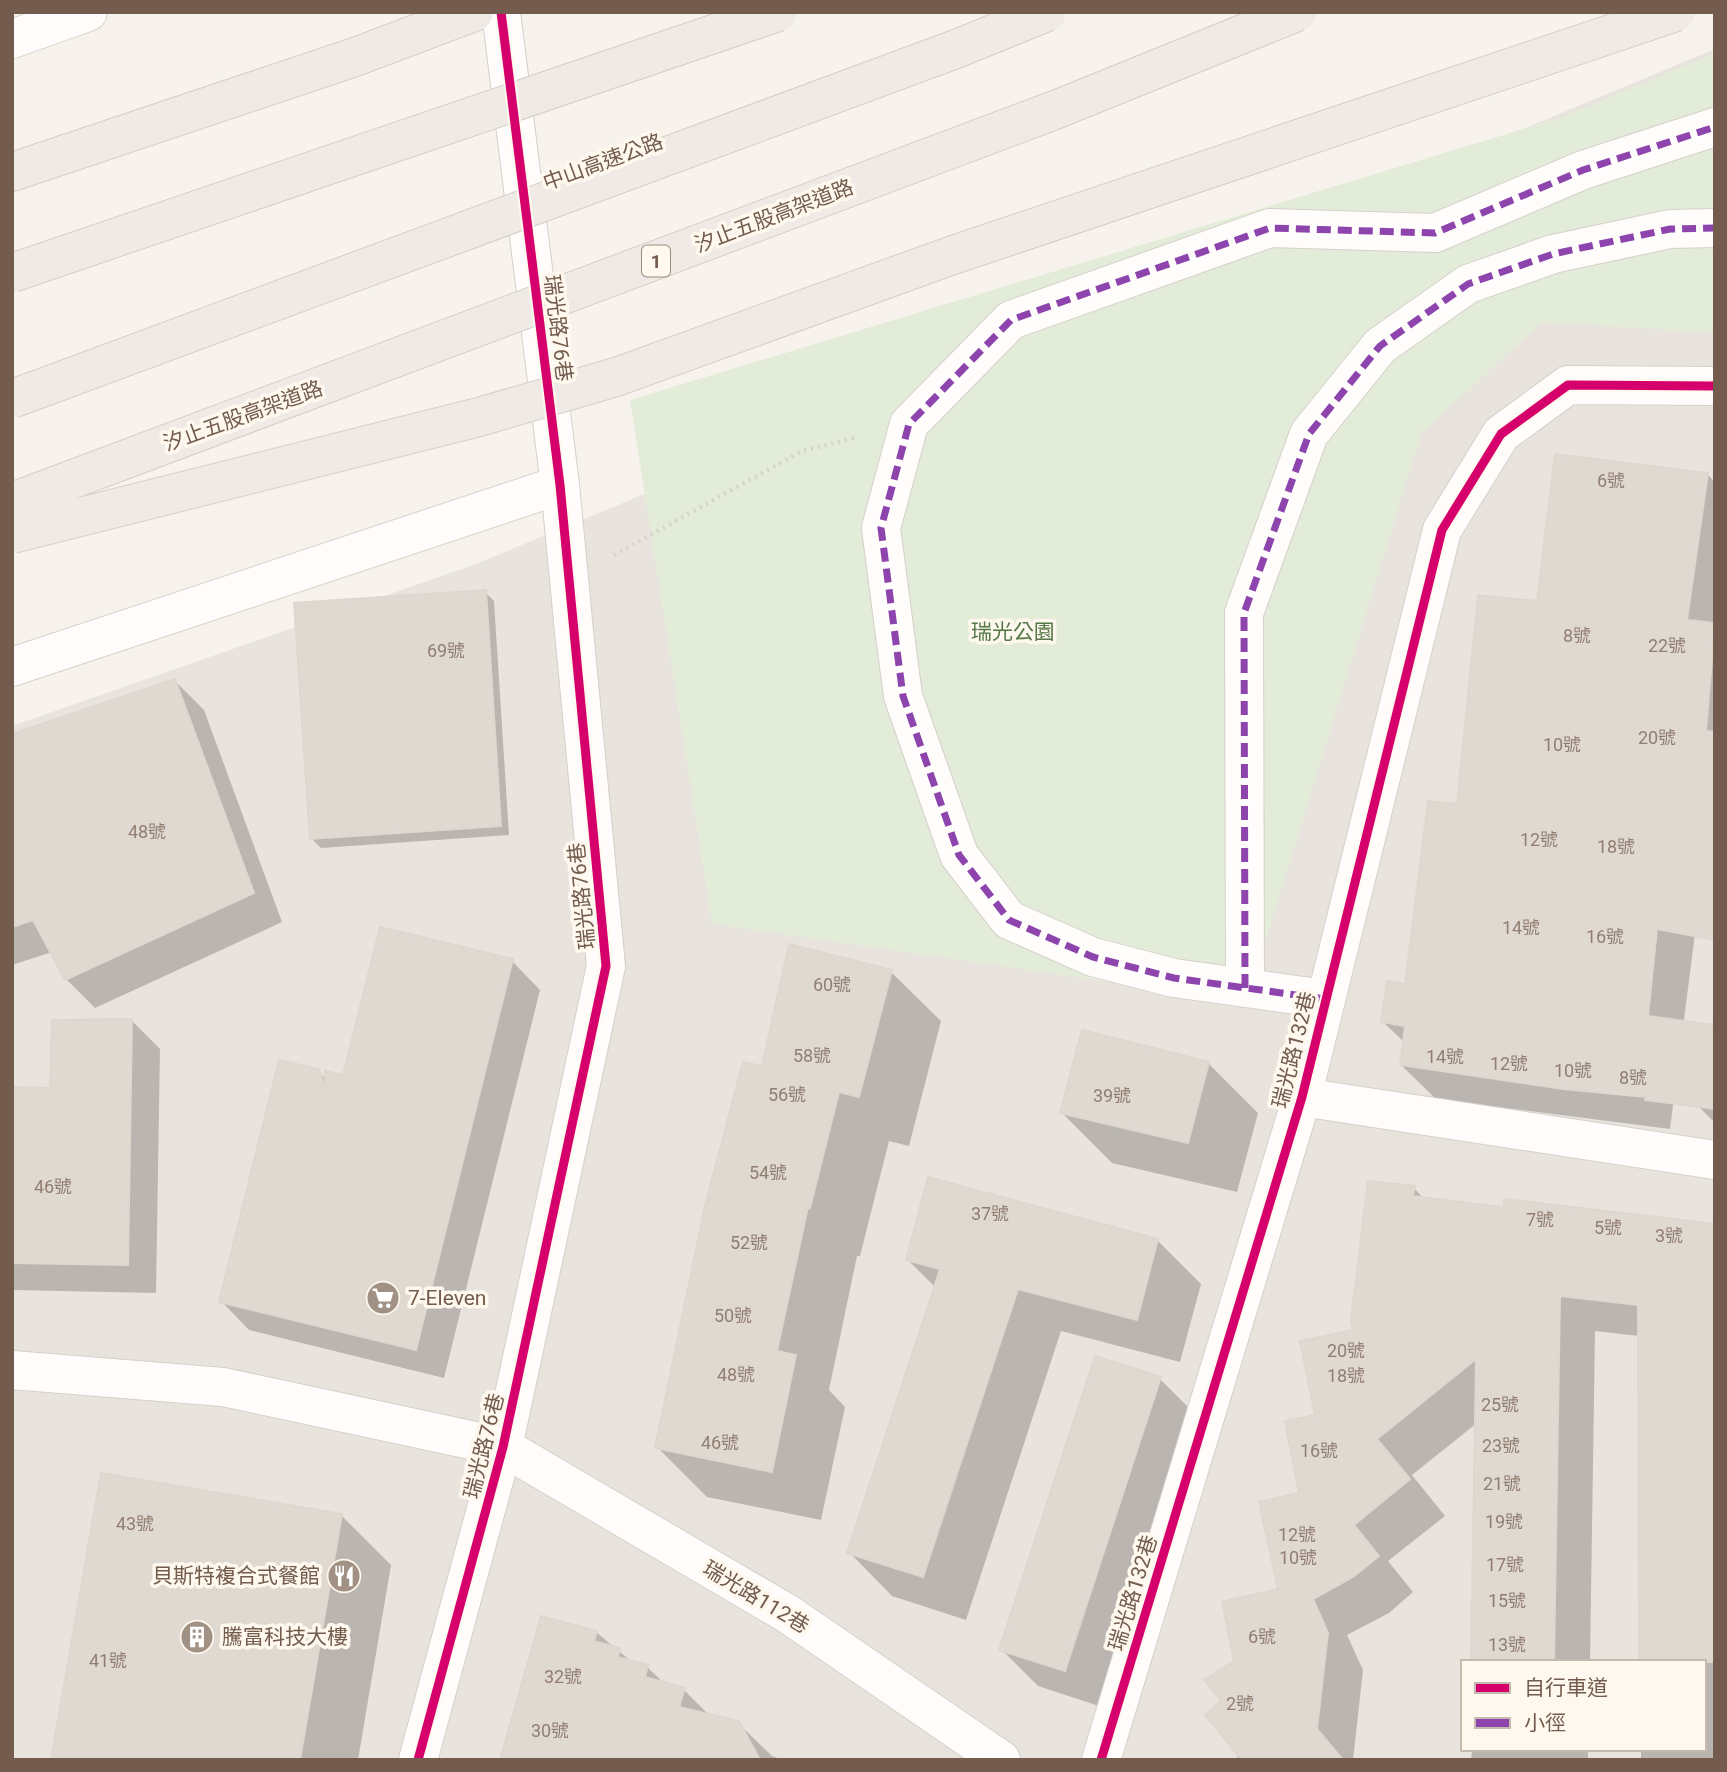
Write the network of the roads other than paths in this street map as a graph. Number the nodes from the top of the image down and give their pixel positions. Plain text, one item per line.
1 (88, 12) edge
2 (474, 12) edge
3 (500, 12) edge
4 (778, 12) edge
5 (1046, 12) edge
6 (1297, 12) edge
7 (1675, 12) edge
8 (12, 39) edge
9 (1715, 127) edge
10 (12, 172) edge
11 (1715, 228) edge
12 (12, 272) edge
13 (1715, 386) edge
14 (12, 399) edge
15 (560, 485) junction
16 (12, 502) edge
17 (12, 534) edge
18 (12, 667) edge
19 (1245, 988) junction
20 (1325, 999) junction
21 (1302, 1097) junction
22 (1715, 1160) edge
23 (12, 1370) edge
24 (503, 1447) junction
25 (418, 1760) edge
26 (1001, 1760) edge
27 (1101, 1760) edge

1 - 8 street
2 - 10 highway
3 - 15 street, 瑞光路76巷
4 - 12 highway, bridge
5 - 14 highway, 中山高速公路, bridge
6 - 16 highway, 汐止五股高架道路 / 1, bridge
7 - 17 highway, bridge
9 - 19 street
11 - 19 street
13 - 20 street, 瑞光路132巷
15 - 18 street
15 - 24 street, 瑞光路76巷
19 - 20 street
20 - 21 street, 瑞光路132巷
21 - 22 street
21 - 27 street, 瑞光路132巷
23 - 24 street, 瑞光路112巷
24 - 25 street, 瑞光路76巷
24 - 26 street, 瑞光路112巷

